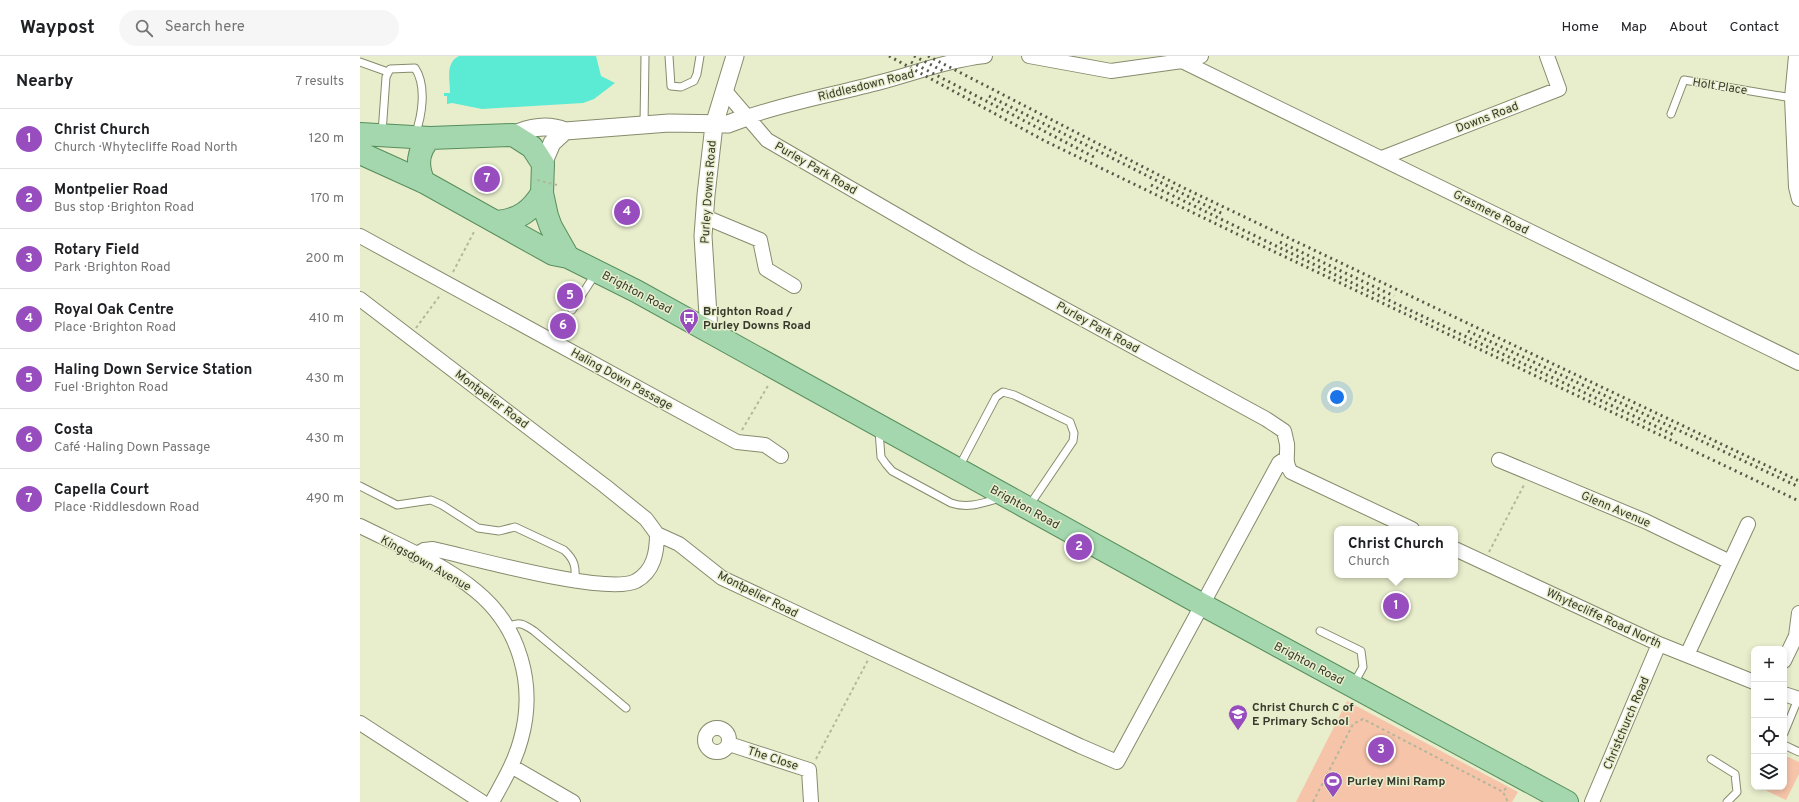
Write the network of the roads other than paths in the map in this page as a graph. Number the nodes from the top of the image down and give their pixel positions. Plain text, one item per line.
1 (645, 56) edge
2 (669, 56) edge
3 (700, 56) edge
4 (735, 56) edge
5 (985, 56) edge
6 (1029, 56) edge
7 (1201, 56) edge
8 (1547, 56) edge
9 (1796, 56) edge
10 (1182, 61) junction
11 (360, 62) edge
12 (388, 72) junction
13 (725, 91) junction
14 (1795, 98) edge
15 (1671, 114) dead end
16 (748, 117) junction
17 (714, 125) junction
18 (644, 126) junction
19 (565, 131) junction
20 (360, 134) edge
21 (381, 135) junction
22 (513, 135) junction
23 (422, 138) junction
24 (360, 153) edge
25 (1382, 158) junction
26 (545, 180) junction
27 (424, 182) junction
28 (1799, 199) edge
29 (704, 217) junction
30 (498, 222) junction
31 (360, 236) edge
32 (568, 257) junction
33 (598, 271) junction
34 (794, 286) dead end
35 (360, 299) edge
36 (572, 310) dead end
37 (709, 331) junction
38 (1799, 363) edge
39 (879, 425) junction
40 (782, 456) dead end
41 (1285, 459) junction
42 (1499, 460) dead end
43 (958, 469) junction
44 (360, 486) edge
45 (1006, 496) junction
46 (1028, 508) junction
47 (1748, 524) dead end
48 (360, 526) edge
49 (1405, 526) edge
50 (657, 534) junction
51 (1458, 550) edge
52 (415, 555) junction
53 (1730, 562) junction
54 (575, 581) junction
55 (1202, 605) junction
56 (1799, 613) edge
57 (508, 627) junction
58 (1320, 631) dead end
59 (1659, 644) junction
60 (1687, 655) junction
61 (1787, 655) edge
62 (1751, 681) edge
63 (1353, 686) junction
64 (1787, 695) edge
65 (1799, 699) edge
66 (626, 708) dead end
67 (360, 723) edge
68 (1787, 726) edge
69 (729, 744) dead end
70 (1787, 746) edge
71 (1799, 752) edge
72 (1711, 759) dead end
73 (512, 766) junction
74 (482, 802) edge
75 (492, 802) edge
76 (573, 802) edge
77 (811, 802) edge
78 (1567, 802) edge
79 (1592, 802) edge
80 (1727, 802) edge

1 - 18 lane
2 - 3 lane
4 - 13 street, Purley Downs Road
5 - 16 street, Riddlesdown Road
6 - 10 street
7 - 10 street
8 - 25 street, Downs Road
9 - 14 street
10 - 25 street, Grasmere Road
11 - 12 lane
12 - 21 lane
12 - 23 lane
13 - 16 street
13 - 17 street, Purley Downs Road
14 - 15 lane, Holt Place
14 - 28 street
16 - 17 street, Riddlesdown Road
16 - 41 street, Purley Park Road
17 - 18 street, Riddlesdown Road
17 - 29 street, Purley Downs Road
18 - 19 street, Riddlesdown Road
19 - 22 street, Riddlesdown Road
19 - 26 street
20 - 21 main road
21 - 23 main road
22 - 23 main road
22 - 26 main road
23 - 27 main road
24 - 27 main road, Brighton Road
25 - 38 street, Grasmere Road
26 - 30 main road
26 - 32 main road
27 - 30 main road, Brighton Road
29 - 34 street
29 - 37 street, Purley Downs Road
30 - 32 main road, Brighton Road
31 - 40 street, Haling Down Passage
32 - 33 main road, Brighton Road
33 - 36 lane
33 - 37 main road, Brighton Road
35 - 50 street, Montpelier Road
37 - 39 main road, Brighton Road
39 - 43 main road, Brighton Road
39 - 45 lane
41 - 49 street
41 - 55 street
42 - 53 street, Glenn Avenue
43 - 45 main road, Brighton Road
43 - 46 lane
44 - 54 lane
45 - 46 main road, Brighton Road
46 - 55 main road, Brighton Road
47 - 53 street
48 - 52 street, Kingsdown Avenue
50 - 54 street
50 - 55 street, Montpelier Road
51 - 59 street, Whytecliffe Road North
52 - 54 street
52 - 57 street, Kingsdown Avenue
53 - 60 street
55 - 63 main road, Brighton Road
56 - 61 street
57 - 66 lane
57 - 73 street, Kingsdown Avenue
58 - 63 lane
59 - 60 street, Whytecliffe Road North
59 - 79 street, Christchurch Road
60 - 62 street, Whytecliffe Road North
63 - 78 main road, Brighton Road
64 - 65 street
65 - 68 lane
67 - 74 street
69 - 77 street, The Close
70 - 71 lane
72 - 80 lane
73 - 75 street, Kingsdown Avenue
73 - 76 street

